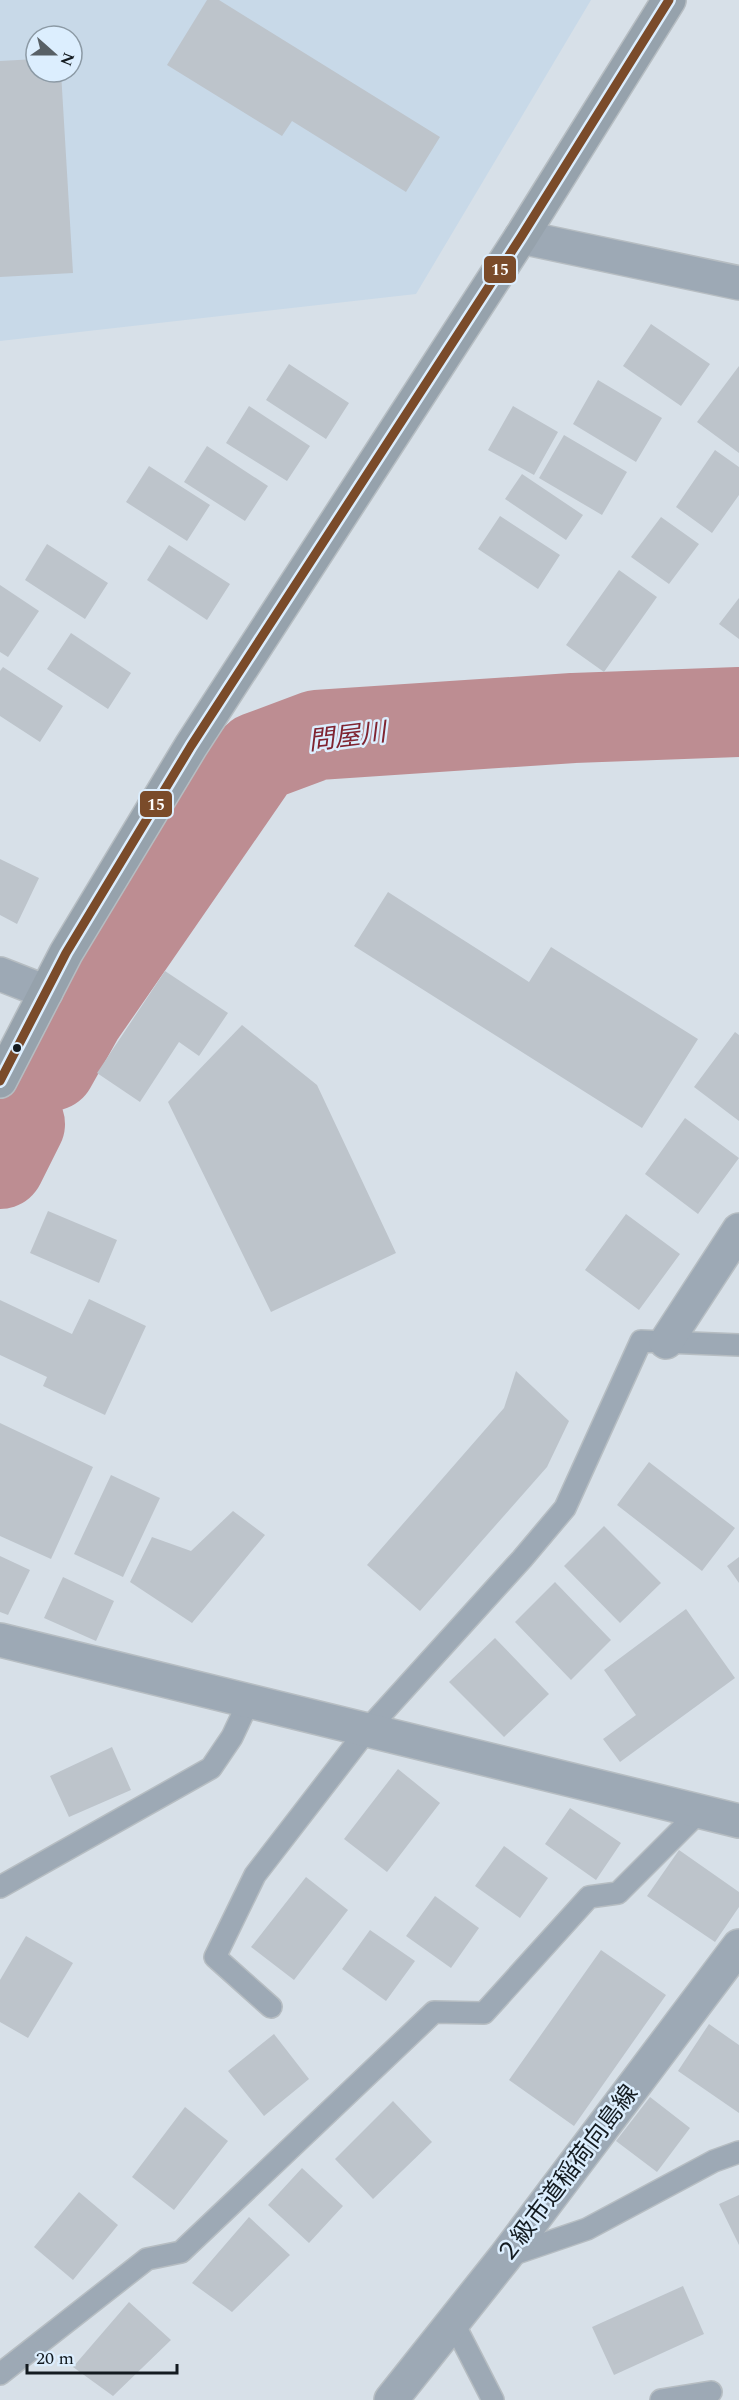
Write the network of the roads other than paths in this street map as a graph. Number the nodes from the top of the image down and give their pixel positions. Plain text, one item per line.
1 (669, 0) edge
2 (521, 237) junction
3 (739, 283) edge
4 (0, 974) edge
5 (46, 992) junction
6 (0, 1081) edge
7 (739, 1230) edge
8 (666, 1342) junction
9 (739, 1345) edge
10 (0, 1640) edge
11 (249, 1701) junction
12 (367, 1730) junction
13 (700, 1811) junction
14 (739, 1821) edge
15 (0, 1887) edge
16 (739, 1946) edge
17 (271, 2007) dead end
18 (739, 2152) edge
19 (505, 2257) junction
20 (453, 2322) junction
21 (0, 2374) edge
22 (711, 2392) dead end
23 (391, 2400) edge
24 (494, 2400) edge
25 (661, 2400) edge

1 - 2 main road
2 - 3 street
2 - 5 main road
4 - 5 street
5 - 6 main road
7 - 8 street
8 - 9 lane
8 - 12 lane
10 - 11 street
11 - 12 street
11 - 15 lane
12 - 13 street
12 - 17 lane
13 - 14 street
13 - 21 lane
16 - 19 street, ２級市道稲荷向島線
18 - 19 lane
19 - 20 street, ２級市道稲荷向島線
20 - 23 street, ２級市道稲荷向島線
20 - 24 lane
22 - 25 lane

